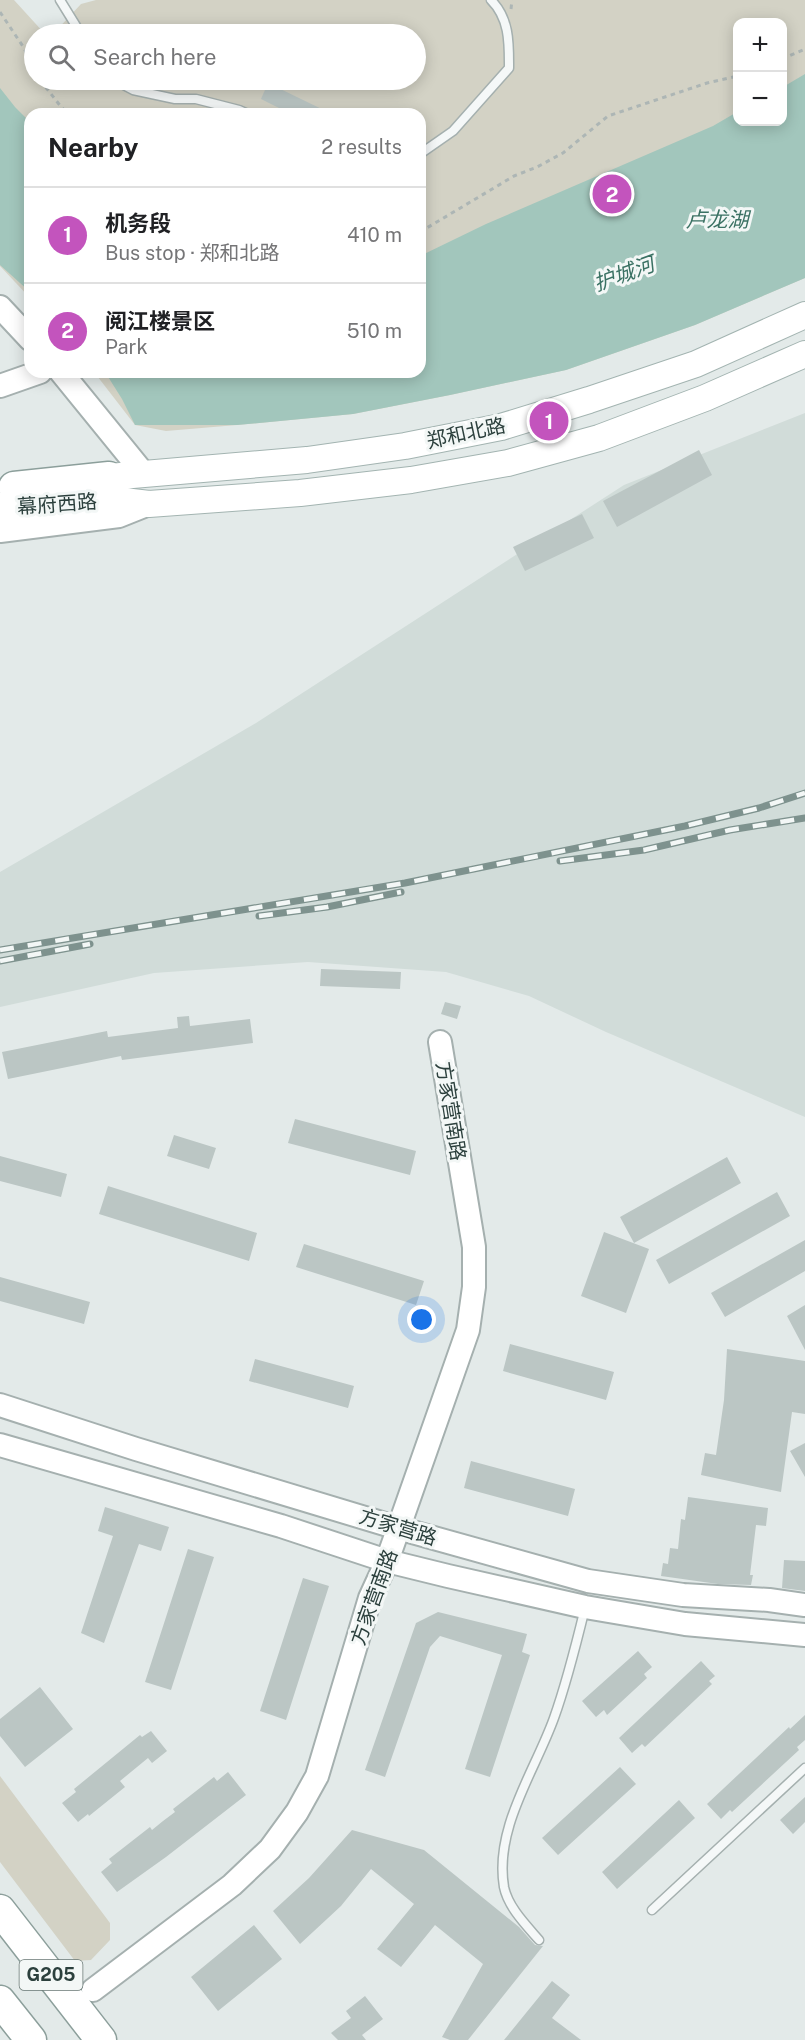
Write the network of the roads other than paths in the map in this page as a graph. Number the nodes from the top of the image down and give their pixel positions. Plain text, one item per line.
1 (60, 0) edge
2 (491, 0) edge
3 (75, 24) edge
4 (133, 90) edge
5 (231, 108) edge
6 (426, 150) edge
7 (0, 307) edge
8 (805, 315) edge
9 (24, 333) edge
10 (805, 354) edge
11 (24, 378) edge
12 (66, 378) edge
13 (0, 386) edge
14 (144, 474) junction
15 (0, 489) edge
16 (112, 489) junction
17 (149, 504) junction
18 (0, 508) edge
19 (0, 531) edge
20 (440, 1042) dead end
21 (0, 1405) edge
22 (0, 1445) edge
23 (398, 1528) junction
24 (387, 1561) junction
25 (805, 1605) edge
26 (585, 1607) junction
27 (805, 1635) edge
28 (805, 1768) edge
29 (0, 1910) edge
30 (652, 1910) dead end
31 (0, 1939) edge
32 (539, 1940) dead end
33 (93, 1990) dead end
34 (0, 2001) edge
35 (31, 2040) edge
36 (79, 2040) edge
37 (101, 2040) edge

1 - 3 lane
2 - 6 lane
4 - 5 lane
7 - 9 main road
8 - 14 main road, 郑和北路
10 - 17 main road, 郑和北路
11 - 13 main road
12 - 14 main road
14 - 16 main road, 郑和北路
15 - 16 highway, 幕府西路
16 - 17 main road, 郑和北路
16 - 18 highway, 幕府西路
17 - 19 main road
20 - 23 main road, 方家营南路
21 - 23 main road, 方家营路
22 - 24 main road, 方家营路
23 - 24 main road, 方家营南路
23 - 25 main road, 方家营路
24 - 26 main road, 方家营路
24 - 33 main road, 方家营南路
26 - 27 main road, 方家营路
26 - 32 lane
28 - 30 lane
29 - 37 highway, G205
31 - 36 highway, G205
34 - 35 highway

